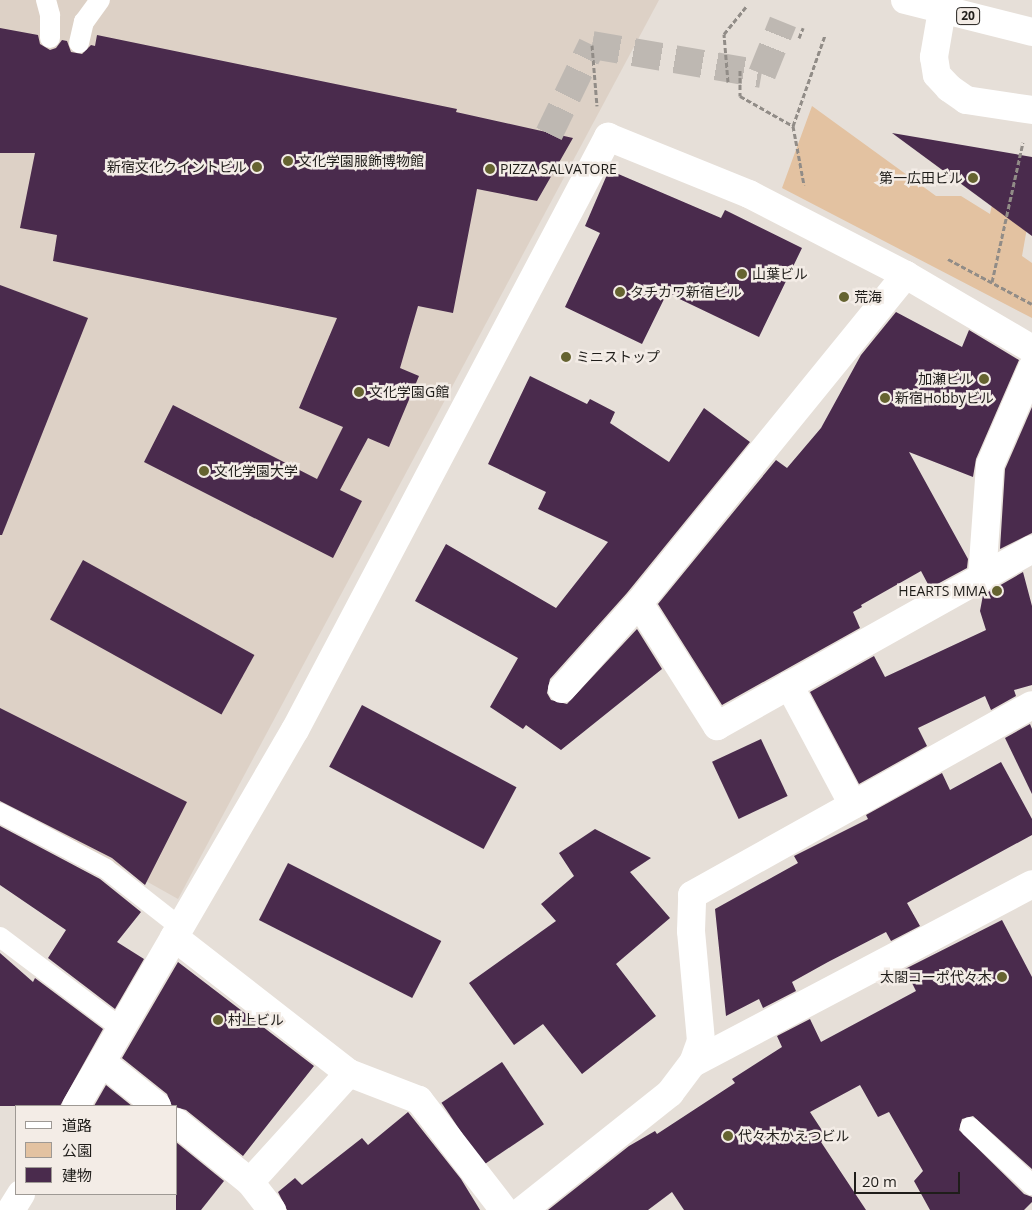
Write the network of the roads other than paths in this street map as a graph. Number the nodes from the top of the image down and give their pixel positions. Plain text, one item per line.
1 (46, 0) edge
2 (100, 0) edge
3 (905, 0) edge
4 (942, 10) junction
5 (1032, 32) edge
6 (50, 38) dead end
7 (79, 43) dead end
8 (1032, 110) edge
9 (906, 275) junction
10 (1032, 349) edge
11 (1032, 368) edge
12 (1032, 549) edge
13 (982, 577) junction
14 (639, 604) junction
15 (789, 686) junction
16 (562, 689) dead end
17 (1032, 705) edge
18 (853, 805) junction
19 (0, 813) edge
20 (1032, 884) edge
21 (177, 932) junction
22 (0, 937) edge
23 (122, 1029) junction
24 (103, 1062) junction
25 (693, 1063) junction
26 (349, 1073) junction
27 (77, 1105) edge
28 (156, 1105) edge
29 (178, 1124) edge
30 (970, 1127) dead end
31 (250, 1182) junction
32 (1032, 1185) edge
33 (20, 1195) edge
34 (11, 1210) edge
35 (272, 1210) edge
36 (504, 1210) edge
37 (523, 1210) edge

1 - 6 lane
2 - 7 lane
3 - 4 main road, 20
4 - 5 main road, 20
4 - 8 main road
9 - 10 main road
9 - 14 main road
9 - 21 main road
11 - 13 main road
12 - 13 main road
13 - 15 main road
14 - 15 main road
14 - 16 main road
15 - 18 main road
17 - 18 main road
18 - 25 main road
19 - 21 lane
20 - 25 main road
21 - 23 main road
21 - 26 main road
22 - 23 lane
23 - 24 main road
24 - 27 main road
24 - 28 main road
25 - 37 main road
26 - 31 main road
26 - 36 main road
29 - 31 main road
30 - 32 lane
31 - 35 main road
33 - 34 main road

